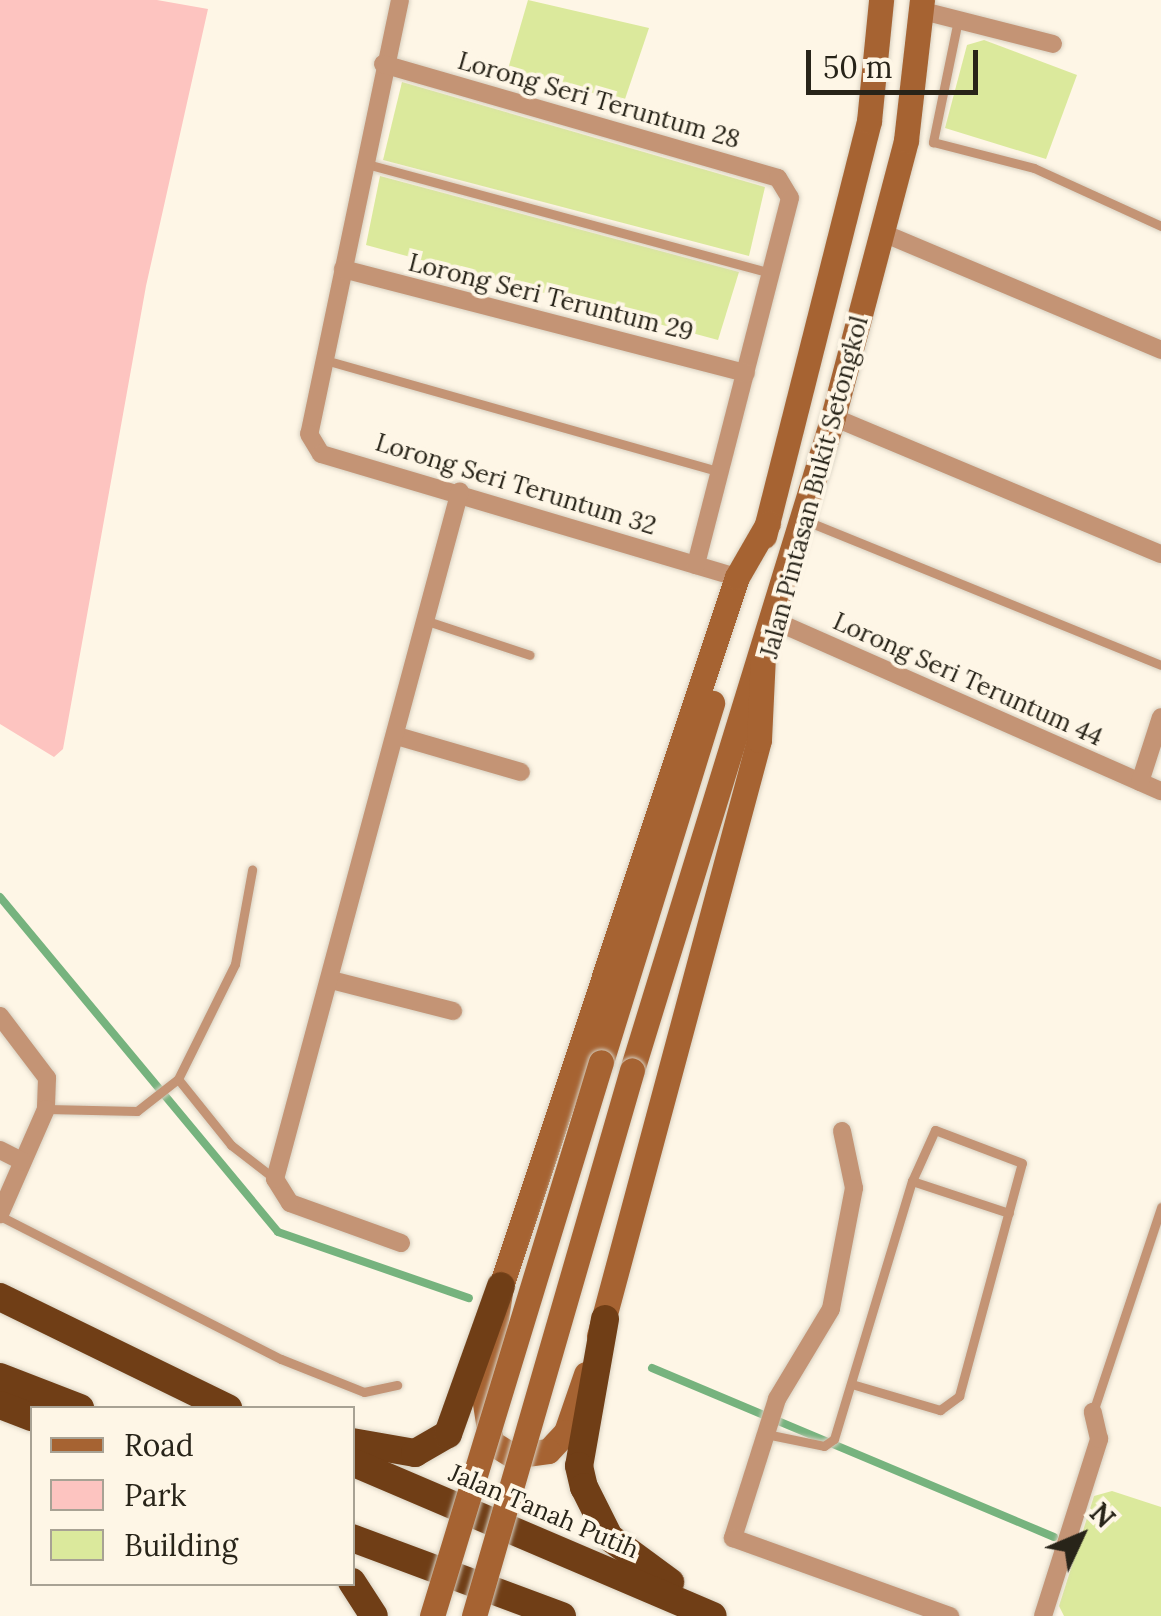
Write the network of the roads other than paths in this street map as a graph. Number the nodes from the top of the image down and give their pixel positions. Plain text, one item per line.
1 (400, 0) edge
2 (882, 0) edge
3 (923, 6) edge
4 (958, 20) junction
5 (1053, 44) dead end
6 (383, 64) junction
7 (364, 164) junction
8 (1161, 226) edge
9 (882, 233) junction
10 (343, 269) junction
11 (773, 274) junction
12 (1161, 350) edge
13 (324, 360) junction
14 (746, 373) junction
15 (833, 417) junction
16 (720, 472) junction
17 (460, 490) junction
18 (804, 520) junction
19 (768, 523) junction
20 (1161, 554) edge
21 (696, 565) junction
22 (737, 577) junction
23 (427, 621) junction
24 (775, 621) junction
25 (530, 656) dead end
26 (763, 656) junction
27 (1161, 666) edge
28 (1161, 717) edge
29 (397, 736) junction
30 (520, 772) dead end
31 (1140, 782) junction
32 (1161, 792) edge
33 (252, 870) dead end
34 (331, 980) junction
35 (453, 1012) dead end
36 (0, 1016) edge
37 (178, 1079) junction
38 (46, 1109) junction
39 (842, 1131) dead end
40 (0, 1150) edge
41 (22, 1161) junction
42 (275, 1179) junction
43 (912, 1181) junction
44 (1161, 1207) edge
45 (1008, 1212) junction
46 (0, 1215) edge
47 (401, 1243) dead end
48 (500, 1286) junction
49 (0, 1298) edge
50 (605, 1319) junction
51 (0, 1377) edge
52 (855, 1384) junction
53 (397, 1385) dead end
54 (216, 1403) edge
55 (0, 1405) edge
56 (75, 1406) edge
57 (1093, 1412) joint
58 (30, 1416) edge
59 (766, 1431) junction
60 (355, 1443) edge
61 (355, 1463) edge
62 (355, 1538) edge
63 (355, 1586) edge
64 (374, 1616) edge
65 (432, 1616) edge
66 (474, 1616) edge
67 (562, 1616) edge
68 (713, 1616) edge
69 (727, 1616) edge
70 (950, 1616) edge
71 (1044, 1616) edge

1 - 6 street
2 - 19 main road, Jalan Pintasan Bukit Setongkol
3 - 4 street
3 - 9 main road, Jalan Pintasan Bukit Setongkol
4 - 5 street
4 - 8 lane
6 - 7 street
6 - 11 street, Lorong Seri Teruntum 28
7 - 10 street
7 - 11 lane
9 - 12 street
9 - 15 main road, Jalan Pintasan Bukit Setongkol
10 - 13 street
10 - 14 street, Lorong Seri Teruntum 29
11 - 14 street
13 - 16 lane
13 - 17 street, Lorong Seri Teruntum 32
14 - 16 street
15 - 18 main road, Jalan Pintasan Bukit Setongkol
15 - 20 street
16 - 21 street
17 - 21 street, Lorong Seri Teruntum 32
17 - 23 street
18 - 24 main road, Jalan Pintasan Bukit Setongkol
18 - 27 lane
19 - 22 main road, Jalan Pintasan Bukit Setongkol
19 - 65 main road, Jalan Pintasan Bukit Setongkol, bridge
21 - 22 street, Lorong Seri Teruntum 32
22 - 48 main road, Jalan Pintasan Bukit Setongkol
23 - 25 lane
23 - 29 street
24 - 26 main road, Jalan Pintasan Bukit Setongkol
24 - 31 street, Lorong Seri Teruntum 44
26 - 50 main road, Jalan Pintasan Bukit Setongkol
26 - 66 main road, bridge
28 - 31 street
29 - 30 street
29 - 34 street
31 - 32 street, Lorong Seri Teruntum 44
33 - 37 lane
34 - 35 street
34 - 42 street
36 - 38 street
37 - 38 lane
37 - 42 lane
38 - 41 street
39 - 59 street
40 - 41 street
41 - 46 street
42 - 47 street
43 - 45 lane
43 - 45 lane
43 - 52 lane
44 - 57 lane
45 - 52 lane
46 - 53 lane
48 - 50 main road, Jalan Pintasan Bukit Setongkol
48 - 60 highway
49 - 54 highway
50 - 69 highway
51 - 56 highway
52 - 59 lane
55 - 58 highway
57 - 71 street
59 - 70 street
61 - 68 highway, Jalan Tanah Putih
62 - 67 highway
63 - 64 highway

